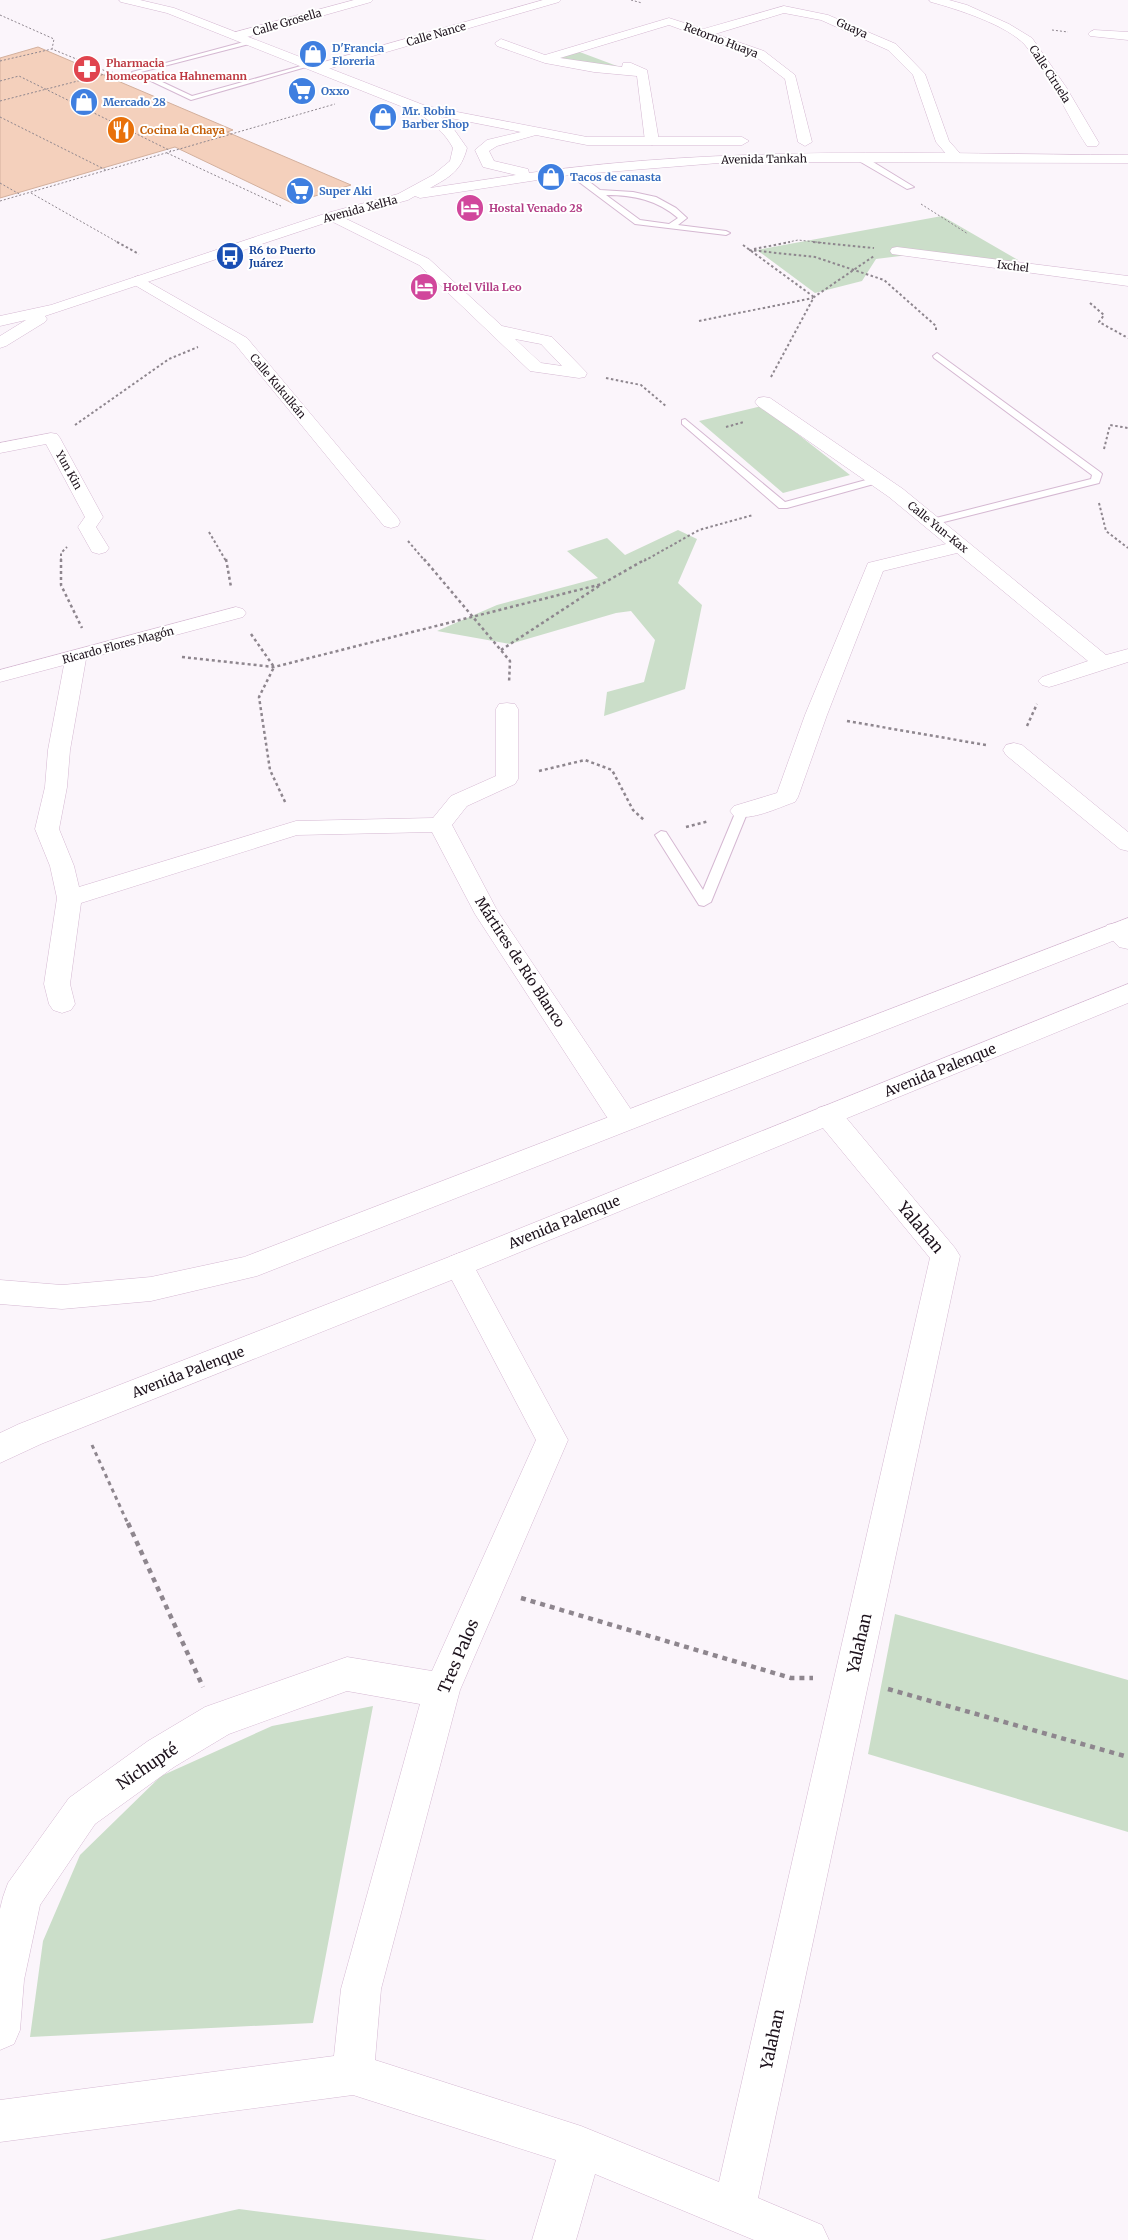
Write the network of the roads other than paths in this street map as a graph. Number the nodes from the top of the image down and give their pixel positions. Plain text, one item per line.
1 (125, 0) edge
2 (315, 0) edge
3 (367, 0) edge
4 (555, 0) edge
5 (935, 0) edge
6 (167, 5) edge
7 (334, 8) junction
8 (704, 33) junction
9 (1094, 34) dead end
10 (236, 36) junction
11 (1128, 36) edge
12 (251, 42) junction
13 (501, 43) dead end
14 (580, 48) junction
15 (545, 58) junction
16 (313, 67) junction
17 (643, 73) junction
18 (423, 110) junction
19 (544, 133) junction
20 (652, 141) junction
21 (757, 141) dead end
22 (805, 142) dead end
23 (939, 142) junction
24 (963, 142) dead end
25 (1073, 143) dead end
26 (862, 159) junction
27 (958, 159) junction
28 (1125, 160) edge
29 (570, 172) junction
30 (541, 175) junction
31 (910, 187) road end
32 (598, 192) junction
33 (403, 198) junction
34 (332, 216) junction
35 (671, 226) junction
36 (726, 233) dead end
37 (897, 250) road end
38 (138, 281) junction
39 (1128, 281) edge
40 (55, 309) junction
41 (0, 321) edge
42 (496, 330) junction
43 (0, 343) edge
44 (937, 356) road end
45 (764, 402) road end
46 (685, 422) road end
47 (0, 448) edge
48 (878, 480) junction
49 (392, 522) road end
50 (932, 522) junction
51 (961, 546) junction
52 (99, 548) dead end
53 (236, 614) dead end
54 (1128, 655) edge
55 (76, 657) junction
56 (1103, 663) junction
57 (0, 676) edge
58 (1048, 681) road end
59 (507, 709) road end
60 (1014, 750) road end
61 (742, 811) joint
62 (440, 825) junction
63 (661, 835) road end
64 (1128, 844) edge
65 (69, 898) junction
66 (1124, 932) edge
67 (1128, 993) edge
68 (62, 1004) dead end
69 (828, 1115) junction
70 (624, 1121) junction
71 (459, 1265) junction
72 (0, 1292) edge
73 (0, 1449) edge
74 (442, 1690) junction
75 (0, 2030) edge
76 (353, 2074) junction
77 (0, 2121) edge
78 (581, 2147) junction
79 (734, 2210) junction
80 (554, 2240) edge
81 (807, 2240) edge

1 - 6 street, Avenida XelHa
2 - 7 street
3 - 7 street, Calle Grosella
4 - 16 street, Calle Nance
5 - 25 street, Calle Ciruela
6 - 10 street, Avenida XelHa
7 - 10 street, Calle Grosella
8 - 14 street, Retorno Huaya
8 - 22 street, Retorno Huaya
8 - 23 street, Guaya
9 - 11 street
10 - 12 street, Avenida XelHa
12 - 16 street, Avenida XelHa
12 - 16 lane
13 - 15 street
14 - 15 street
14 - 17 street
15 - 17 street
16 - 18 street, Avenida XelHa
17 - 20 street
18 - 19 street, Avenida Tankah
18 - 33 street, Avenida XelHa
19 - 20 street, Avenida Tankah
19 - 30 street
20 - 21 street, Avenida Tankah
23 - 24 street
23 - 27 street, Guaya
26 - 27 street, Avenida Tankah
26 - 29 street, Avenida Tankah
26 - 31 lane
27 - 28 street, Avenida Tankah
29 - 30 street, Avenida Tankah
29 - 32 lane
30 - 33 street, Avenida Tankah
32 - 35 lane
32 - 35 lane
33 - 34 street, Avenida XelHa
34 - 38 street, Avenida XelHa
34 - 42 street
35 - 36 lane
37 - 39 street, Ixchel
38 - 40 street, Avenida XelHa
38 - 49 street, Calle Kukulkán
40 - 41 street, Avenida XelHa
40 - 43 street
42 - 42 street
44 - 50 lane
45 - 48 street, Calle Yun-Kax
46 - 48 lane
47 - 52 street, Yun Kin
48 - 50 street, Calle Yun-Kax
50 - 51 street, Calle Yun-Kax
51 - 56 street, Calle Yun-Kax
51 - 61 street
53 - 55 street, Ricardo Flores Magón
54 - 56 street
55 - 57 street, Ricardo Flores Magón
55 - 65 street
56 - 58 street
59 - 62 street
60 - 64 street
61 - 63 lane
62 - 65 street
62 - 70 street, Mártires de Río Blanco
65 - 68 street
66 - 70 street
67 - 69 street, Avenida Palenque
69 - 71 street, Avenida Palenque
69 - 79 street, Yalahan
70 - 72 street
71 - 73 street, Avenida Palenque
71 - 74 street, Tres Palos
74 - 75 street, Nichupté
74 - 76 street, Tres Palos
76 - 77 street
76 - 78 street
78 - 79 street
78 - 80 street
79 - 81 street

